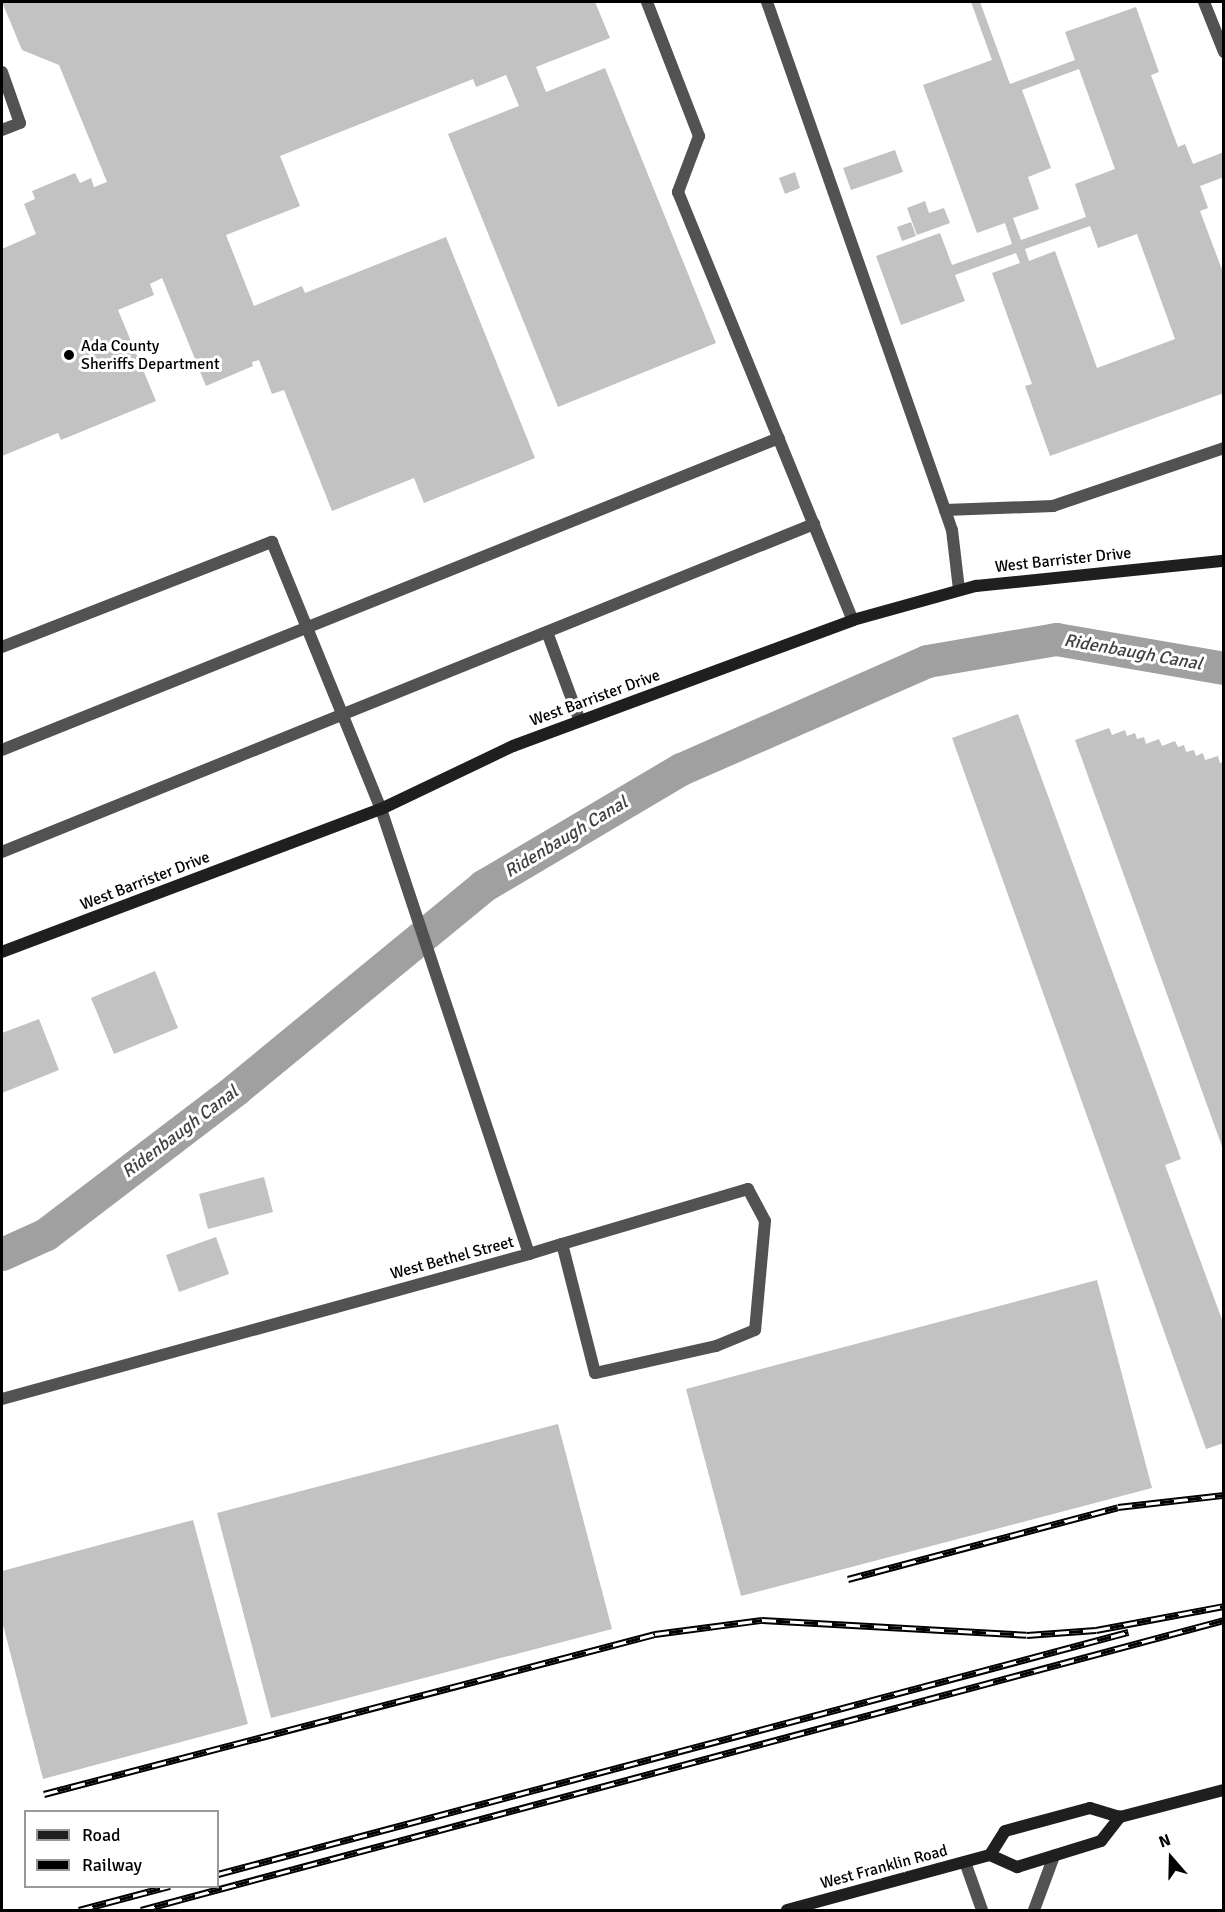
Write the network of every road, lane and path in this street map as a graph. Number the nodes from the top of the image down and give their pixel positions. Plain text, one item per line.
1 (647, 2) edge
2 (767, 2) edge
3 (1204, 2) edge
4 (1224, 52) edge
5 (2, 72) edge
6 (2, 130) edge
7 (779, 438) junction
8 (1224, 448) edge
9 (945, 510) junction
10 (814, 524) junction
11 (1224, 561) edge
12 (959, 590) junction
13 (853, 620) junction
14 (309, 627) junction
15 (547, 632) junction
16 (2, 647) edge
17 (342, 715) junction
18 (580, 722) junction
19 (2, 750) edge
20 (381, 809) junction
21 (2, 852) edge
22 (2, 952) edge
23 (562, 1244) junction
24 (529, 1254) junction
25 (2, 1399) edge
26 (1224, 1790) edge
27 (1120, 1817) junction
28 (990, 1855) junction
29 (1054, 1856) junction
30 (965, 1862) junction
31 (787, 1911) edge
32 (982, 1911) edge
33 (1034, 1911) edge

1 - 7 street
2 - 9 street
3 - 4 street
5 - 6 street
7 - 10 street
7 - 14 street
8 - 9 street
9 - 12 street
10 - 13 street
10 - 15 street
11 - 12 street, West Barrister Drive
12 - 13 street, West Barrister Drive
13 - 18 street, West Barrister Drive
14 - 16 street, West Bethel Street
14 - 17 street, West Bethel Street
14 - 19 street
15 - 17 street
15 - 18 street
17 - 20 street, West Bethel Street
17 - 21 street
18 - 20 street, West Barrister Drive
20 - 22 street, West Barrister Drive
20 - 24 street, West Bethel Street
23 - 23 street
23 - 24 street
24 - 25 street, West Bethel Street
26 - 27 street
27 - 28 street
27 - 29 street
28 - 29 street
28 - 30 street, West Franklin Road
29 - 33 street
30 - 31 street, West Franklin Road
30 - 32 street

